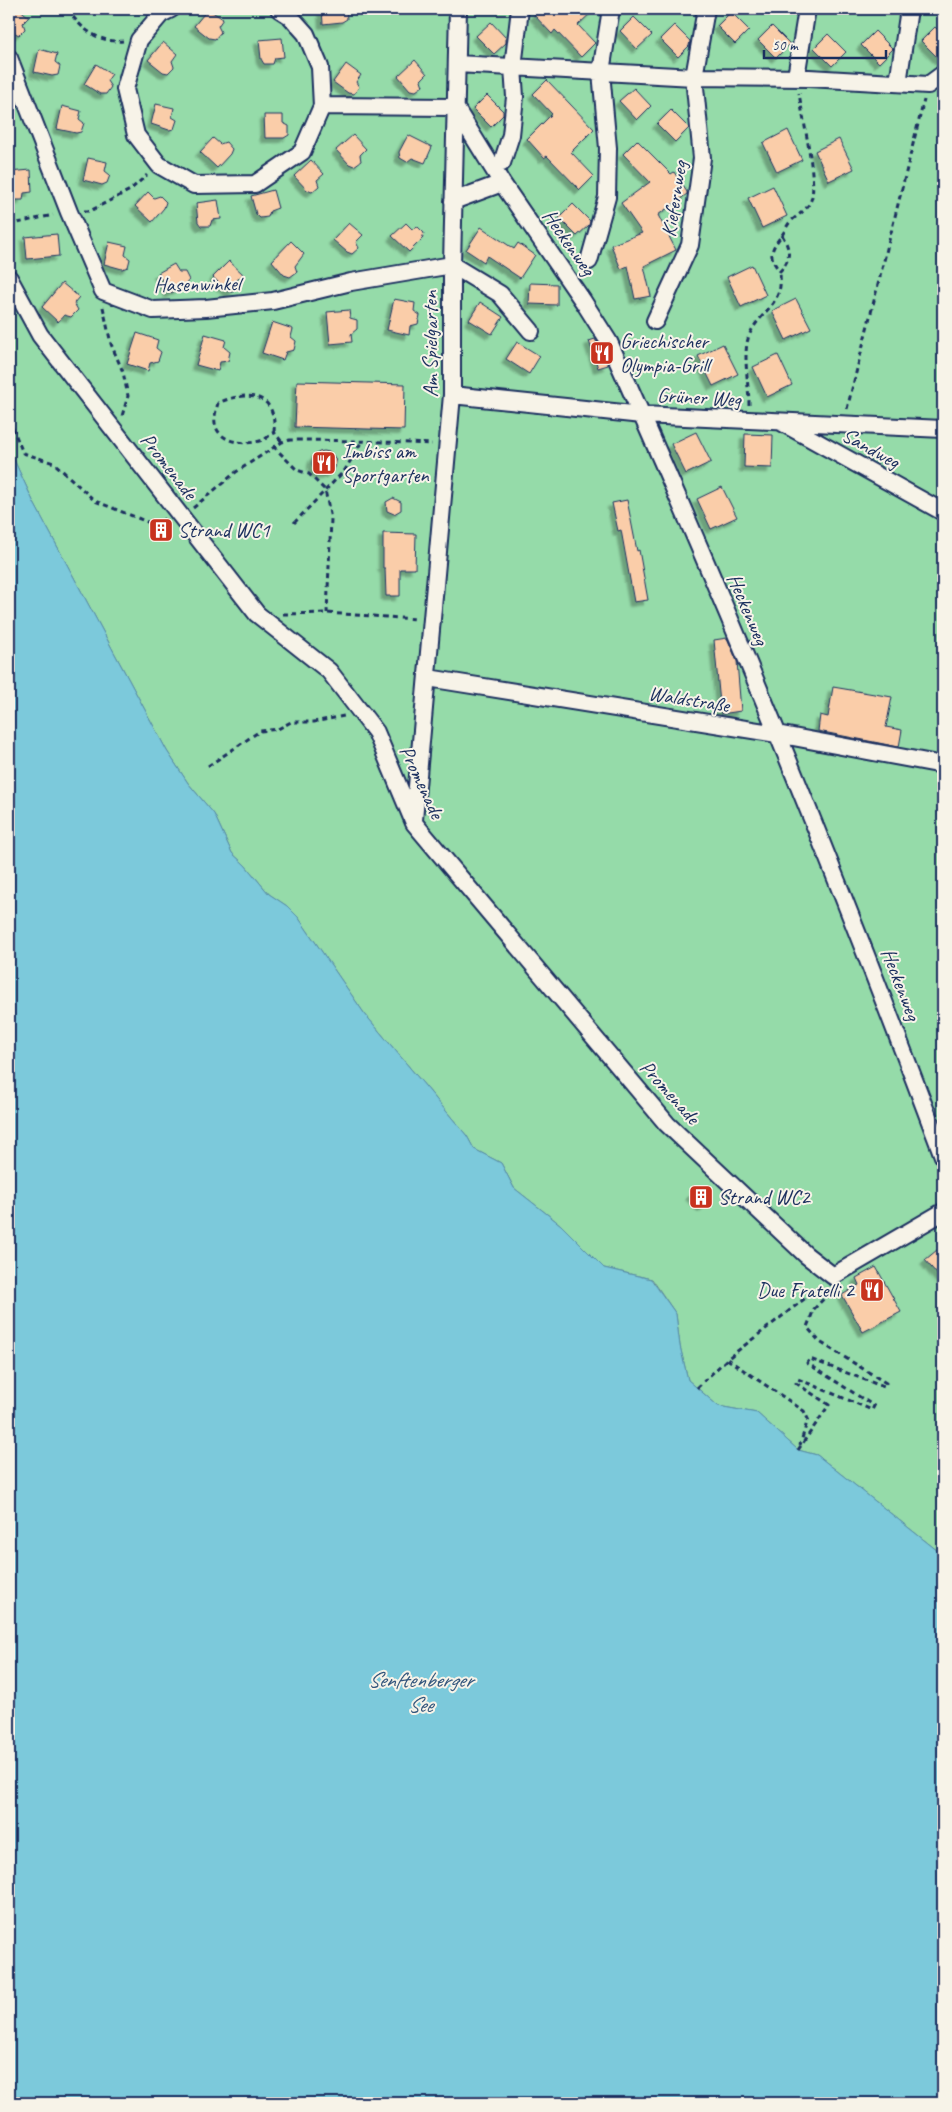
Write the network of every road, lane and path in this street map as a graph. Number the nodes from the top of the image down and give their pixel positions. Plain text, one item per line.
1 (68, 9) edge
2 (171, 9) edge
3 (279, 9) edge
4 (458, 9) edge
5 (520, 9) edge
6 (611, 9) edge
7 (706, 9) edge
8 (807, 9) edge
9 (909, 9) edge
10 (139, 40) junction
11 (9, 58) edge
12 (457, 64) junction
13 (513, 67) junction
14 (601, 72) junction
15 (943, 74) edge
16 (694, 77) junction
17 (796, 78) junction
18 (898, 83) junction
19 (928, 85) junction
20 (322, 106) junction
21 (455, 107) junction
22 (502, 163) dead end
23 (159, 165) junction
24 (502, 183) junction
25 (453, 201) junction
26 (69, 212) junction
27 (9, 224) edge
28 (782, 235) junction
29 (589, 261) dead end
30 (452, 265) junction
31 (780, 271) junction
32 (9, 278) edge
33 (103, 292) junction
34 (655, 321) dead end
35 (531, 331) dead end
36 (452, 395) junction
37 (642, 415) junction
38 (9, 419) edge
39 (778, 420) junction
40 (749, 421) junction
41 (844, 424) junction
42 (943, 430) edge
43 (274, 432) junction
44 (116, 433) junction
45 (362, 440) junction
46 (282, 442) junction
47 (448, 444) junction
48 (273, 446) junction
49 (354, 457) junction
50 (362, 460) dead end
51 (345, 470) junction
52 (351, 474) dead end
53 (325, 490) junction
54 (943, 512) edge
55 (174, 518) junction
56 (294, 523) dead end
57 (327, 613) junction
58 (257, 614) junction
59 (433, 620) junction
60 (428, 678) junction
61 (358, 709) junction
62 (777, 734) junction
63 (943, 765) edge
64 (208, 766) dead end
65 (414, 823) junction
66 (943, 1156) edge
67 (943, 1212) edge
68 (832, 1283) junction
69 (727, 1359) junction
70 (697, 1388) dead end

1 - 10 path
2 - 10 street
3 - 20 street
4 - 12 street, Am Spielgarten
5 - 13 street
6 - 14 street
7 - 16 street, Kiefernweg
8 - 17 street
9 - 18 street
10 - 23 street
11 - 26 street
12 - 13 street
12 - 21 street, Am Spielgarten
13 - 14 street
13 - 22 street
14 - 16 street
14 - 29 street
15 - 19 street
16 - 17 street
16 - 34 street, Kiefernweg
17 - 18 street
17 - 28 path
18 - 19 street
19 - 41 path
20 - 21 street
20 - 23 street
21 - 24 street, Heckenweg
21 - 25 street, Am Spielgarten
23 - 26 path
24 - 25 street
24 - 37 street, Heckenweg
25 - 30 street, Am Spielgarten
26 - 27 path
26 - 33 street
28 - 31 path
28 - 31 path
30 - 33 street, Hasenwinkel
30 - 35 street
30 - 36 street, Am Spielgarten
31 - 40 path
32 - 44 street, Promenade
33 - 44 path
36 - 37 street, Grüner Weg
36 - 47 street, Am Spielgarten
37 - 40 street, Grüner Weg
37 - 62 street, Heckenweg
38 - 55 path
39 - 40 street, Grüner Weg
39 - 41 street, Grüner Weg
39 - 54 street, Sandweg
41 - 42 street, Grüner Weg
43 - 43 path
43 - 46 path
44 - 55 street, Promenade
45 - 46 path
45 - 47 path
45 - 49 path
46 - 48 path
47 - 59 street, Am Spielgarten
48 - 53 path
48 - 55 path
49 - 50 path
49 - 51 path
51 - 52 path
51 - 53 path
53 - 56 path
53 - 57 path
55 - 58 street, Promenade
57 - 58 path
57 - 59 path
58 - 61 street, Promenade
59 - 60 street, Am Spielgarten
60 - 62 street, Waldstraße
60 - 65 street, Am Spielgarten
61 - 64 path
61 - 65 street, Promenade
62 - 63 street, Waldstraße
62 - 66 street, Heckenweg
65 - 68 street, Promenade
67 - 68 street
68 - 69 path
68 - 69 path
69 - 70 path

